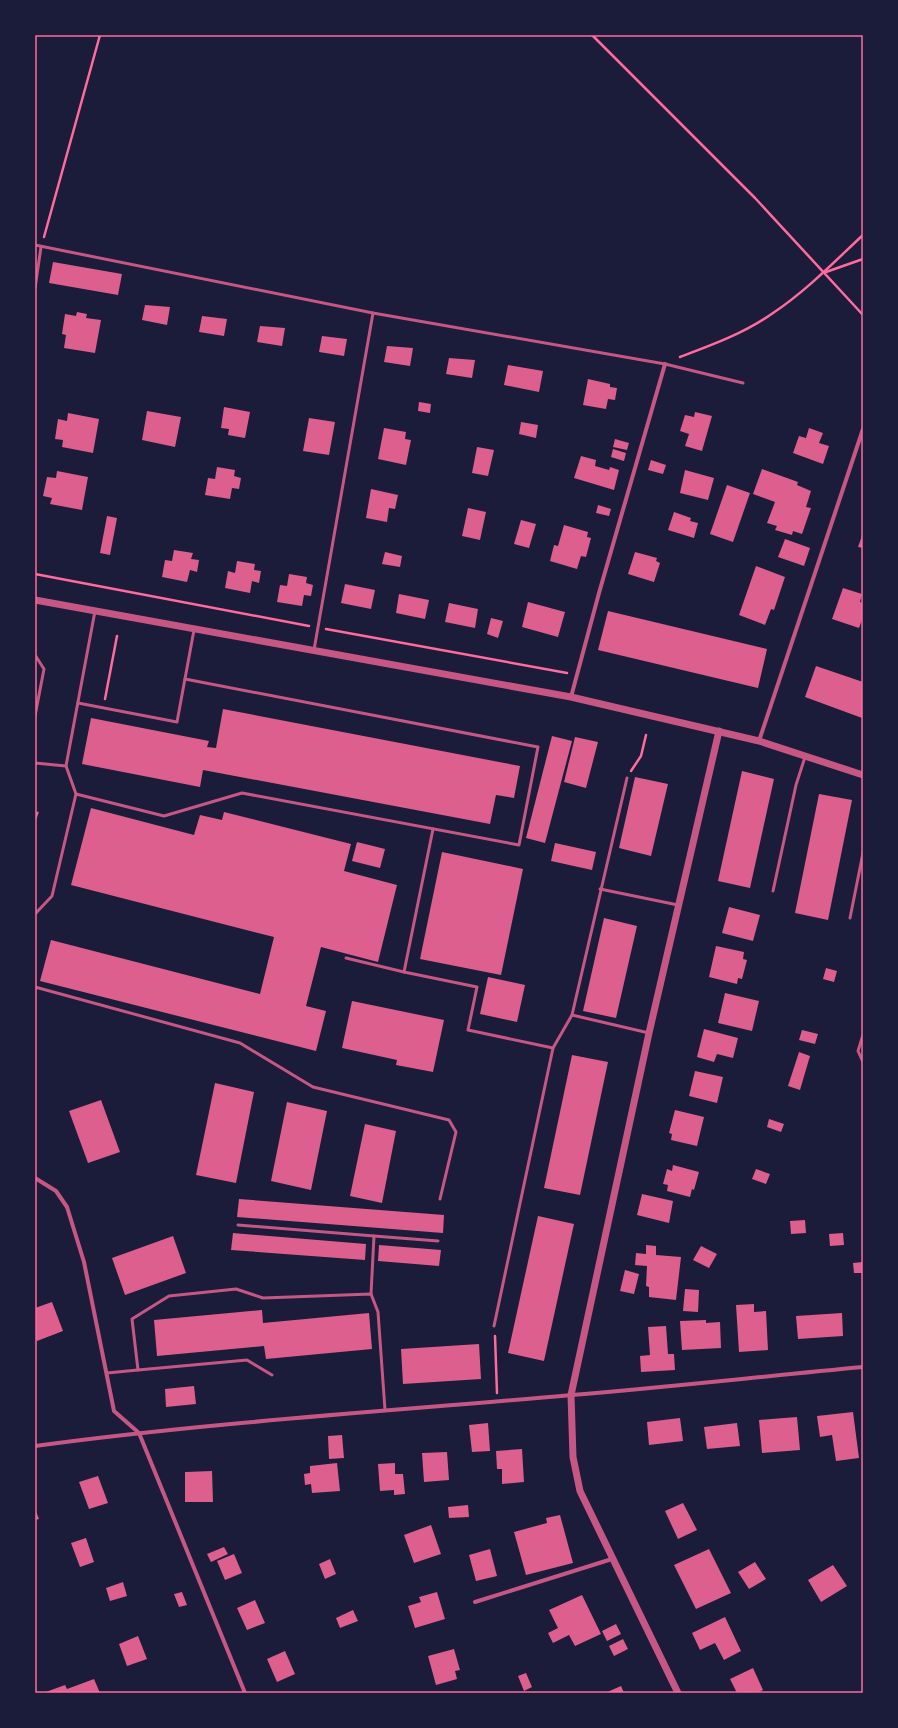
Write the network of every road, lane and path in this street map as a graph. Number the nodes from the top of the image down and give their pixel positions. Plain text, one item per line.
1 (100, 35) edge
2 (592, 35) edge
3 (863, 235) edge
4 (35, 245) edge
5 (42, 247) junction
6 (863, 259) edge
7 (824, 273) junction
8 (35, 288) edge
9 (373, 313) junction
10 (863, 315) edge
11 (665, 364) junction
12 (742, 384) dead end
13 (863, 429) edge
14 (35, 600) edge
15 (95, 611) junction
16 (194, 629) junction
17 (117, 636) dead end
18 (314, 652) junction
19 (35, 655) edge
20 (185, 679) junction
21 (571, 697) junction
22 (78, 703) junction
23 (104, 708) junction
24 (35, 716) edge
25 (719, 731) junction
26 (646, 735) dead end
27 (758, 741) junction
28 (806, 755) junction
29 (35, 763) edge
30 (66, 766) junction
31 (863, 774) edge
32 (626, 778) joint
33 (76, 794) junction
34 (433, 829) junction
35 (863, 852) edge
36 (600, 889) junction
37 (773, 891) dead end
38 (678, 905) junction
39 (35, 914) edge
40 (850, 918) dead end
41 (346, 958) dead end
42 (404, 972) junction
43 (35, 987) edge
44 (572, 1016) junction
45 (649, 1033) junction
46 (863, 1035) edge
47 (553, 1048) junction
48 (863, 1062) edge
49 (35, 1178) edge
50 (440, 1199) dead end
51 (238, 1225) dead end
52 (374, 1236) junction
53 (438, 1241) dead end
54 (371, 1294) junction
55 (494, 1326) joint
56 (863, 1367) edge
57 (138, 1370) junction
58 (106, 1373) junction
59 (272, 1375) dead end
60 (571, 1395) junction
61 (498, 1401) junction
62 (385, 1410) junction
63 (139, 1433) junction
64 (35, 1446) edge
65 (612, 1559) junction
66 (475, 1602) dead end
67 (245, 1693) edge
68 (678, 1693) edge

1 - 5 path
2 - 7 path
3 - 7 path
4 - 5 lane
5 - 8 lane
5 - 9 lane
6 - 7 path
7 - 10 path
7 - 11 path
9 - 11 lane
9 - 18 lane
11 - 12 lane
11 - 21 street
13 - 27 street
14 - 15 street
15 - 16 street
15 - 22 lane
16 - 18 street
16 - 20 lane
17 - 23 path
18 - 21 street
19 - 24 lane
20 - 23 lane
20 - 34 lane
21 - 25 street
22 - 23 lane
22 - 30 lane
25 - 27 street
25 - 38 street
26 - 32 path
27 - 28 street
28 - 31 street
28 - 37 lane
29 - 30 lane
30 - 33 lane
32 - 36 lane
33 - 34 lane
33 - 39 lane
34 - 42 lane
35 - 40 lane
36 - 38 lane
36 - 44 lane
38 - 45 street
41 - 42 lane
42 - 47 lane
43 - 50 lane
44 - 45 lane
44 - 47 lane
45 - 60 street
46 - 48 lane
47 - 55 lane
49 - 58 street
51 - 52 lane
52 - 53 lane
52 - 54 lane
54 - 57 lane
54 - 62 lane
55 - 61 path
56 - 60 street
57 - 58 lane
57 - 59 lane
58 - 63 street
60 - 61 street
60 - 65 street
61 - 62 street
62 - 63 street
63 - 64 street
63 - 67 street
65 - 66 street
65 - 68 street

